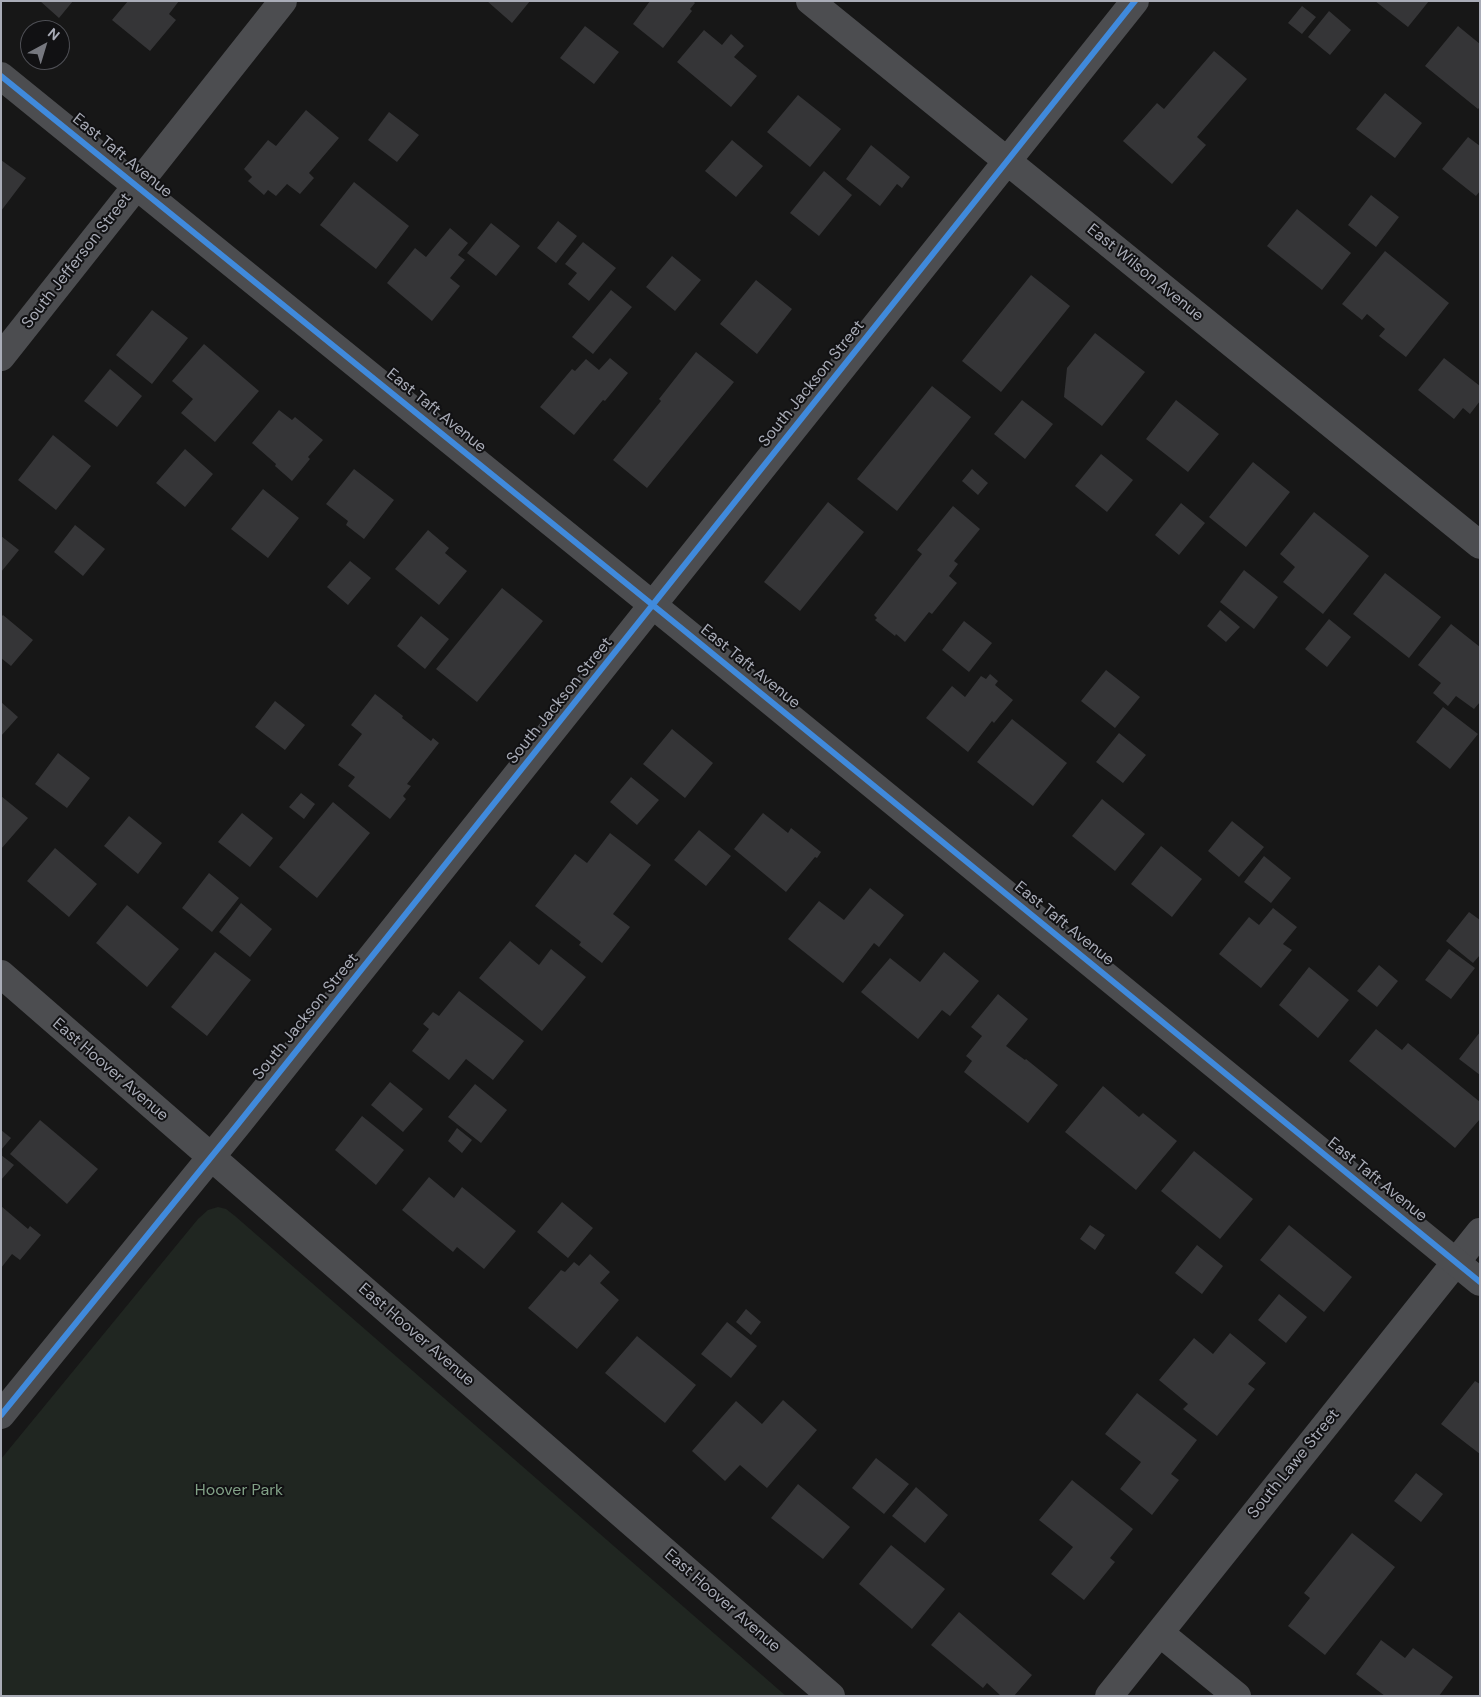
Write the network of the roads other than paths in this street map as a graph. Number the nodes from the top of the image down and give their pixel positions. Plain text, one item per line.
1 (283, 1) edge
2 (810, 1) edge
3 (1135, 1) edge
4 (1, 76) edge
5 (1007, 161) junction
6 (137, 185) junction
7 (1, 357) edge
8 (1480, 545) edge
9 (653, 606) junction
10 (1, 974) edge
11 (211, 1158) junction
12 (1480, 1232) edge
13 (1455, 1262) junction
14 (1480, 1282) edge
15 (1, 1415) edge
16 (1160, 1633) junction
17 (831, 1696) edge
18 (1109, 1696) edge
19 (1237, 1696) edge

1 - 6 street, South Jefferson Street
2 - 5 street, East Wilson Avenue
3 - 5 street, South Jackson Street
4 - 6 street, East Taft Avenue
5 - 8 street, East Wilson Avenue
5 - 9 street, South Jackson Street
6 - 7 street, South Jefferson Street
6 - 9 street, East Taft Avenue
9 - 11 street, South Jackson Street
9 - 13 street, East Taft Avenue
10 - 11 street, East Hoover Avenue
11 - 15 street, South Jackson Street
11 - 17 street, East Hoover Avenue
12 - 13 street, South Lawe Street
13 - 14 street, East Taft Avenue
13 - 16 street, South Lawe Street
16 - 18 street, South Lawe Street
16 - 19 street

